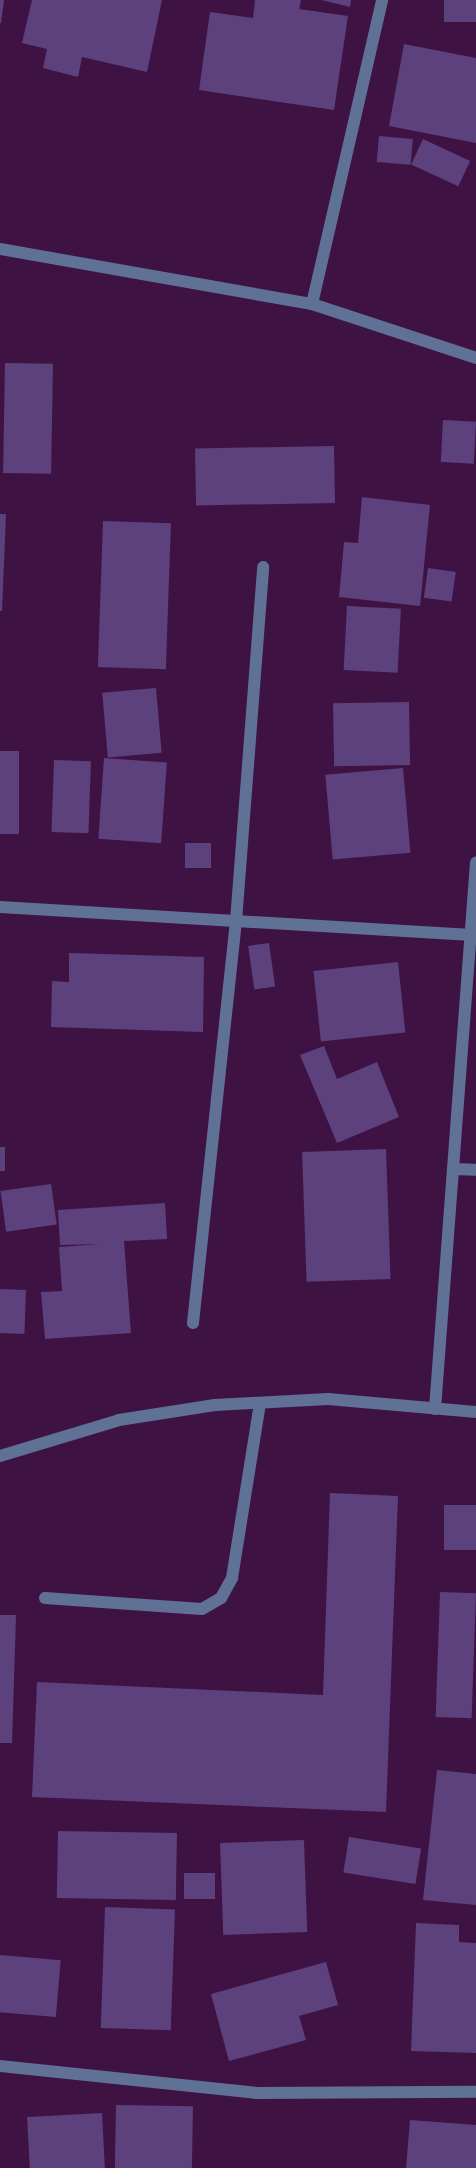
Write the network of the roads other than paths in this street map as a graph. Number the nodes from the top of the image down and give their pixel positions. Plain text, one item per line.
1 (382, 0) edge
2 (0, 249) edge
3 (312, 304) junction
4 (476, 358) edge
5 (263, 567) dead end
6 (476, 863) edge
7 (0, 907) edge
8 (236, 921) junction
9 (473, 935) edge
10 (453, 1169) junction
11 (476, 1170) edge
12 (193, 1323) dead end
13 (260, 1403) junction
14 (435, 1409) junction
15 (476, 1412) edge
16 (0, 1456) edge
17 (45, 1598) dead end
18 (0, 2066) edge
19 (476, 2092) edge

1 - 3 street
2 - 3 street
3 - 4 street
5 - 8 street
6 - 9 street
7 - 8 street
8 - 9 street
8 - 12 street
9 - 10 street
10 - 11 street
10 - 14 street
13 - 14 street
13 - 16 street
13 - 17 street
14 - 15 street
18 - 19 street

